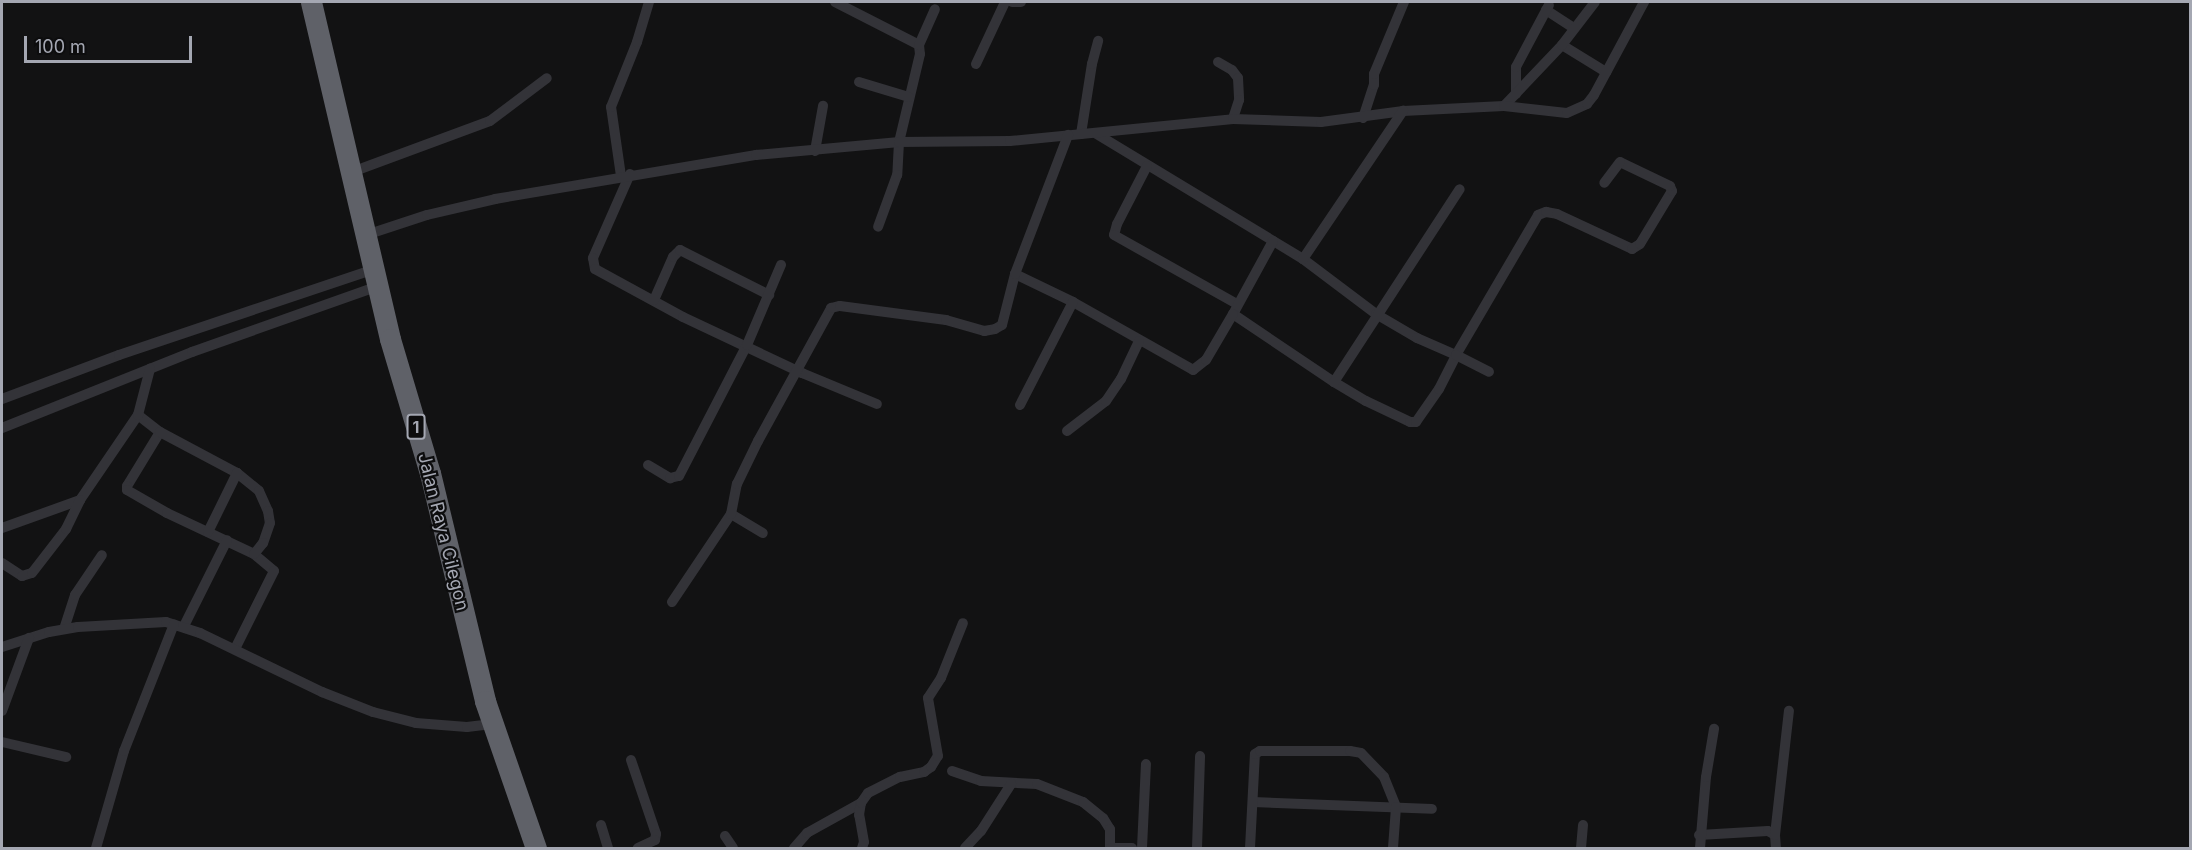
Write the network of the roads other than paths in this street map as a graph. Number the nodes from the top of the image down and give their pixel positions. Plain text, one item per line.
1 (649, 2) edge
2 (835, 2) edge
3 (1005, 2) edge
4 (1012, 2) edge
5 (1021, 2) edge
6 (1404, 2) edge
7 (1595, 2) edge
8 (1644, 2) edge
9 (315, 4) edge
10 (935, 9) dead end
11 (1574, 28) junction
12 (1098, 41) dead end
13 (919, 45) junction
14 (1562, 45) junction
15 (1218, 62) dead end
16 (976, 64) dead end
17 (1606, 72) junction
18 (547, 78) dead end
19 (859, 82) dead end
20 (1516, 94) junction
21 (909, 97) junction
22 (823, 106) dead end
23 (1504, 106) junction
24 (1403, 111) junction
25 (1233, 118) junction
26 (1363, 118) junction
27 (1095, 133) junction
28 (1081, 134) junction
29 (1068, 135) junction
30 (899, 142) junction
31 (815, 151) junction
32 (1147, 166) junction
33 (352, 172) junction
34 (626, 175) junction
35 (1604, 183) dead end
36 (1460, 189) dead end
37 (878, 227) dead end
38 (366, 235) junction
39 (1273, 240) junction
40 (1303, 259) junction
41 (781, 265) dead end
42 (1015, 274) junction
43 (376, 278) junction
44 (769, 295) junction
45 (654, 300) junction
46 (1073, 302) junction
47 (1235, 309) junction
48 (1376, 314) junction
49 (186, 332) junction
50 (1139, 341) junction
51 (747, 345) junction
52 (192, 352) junction
53 (1456, 355) junction
54 (150, 369) junction
55 (795, 369) junction
56 (1489, 372) dead end
57 (1334, 382) junction
58 (2, 399) edge
59 (877, 404) dead end
60 (1020, 405) dead end
61 (138, 415) junction
62 (2, 428) edge
63 (1067, 431) dead end
64 (160, 432) junction
65 (648, 465) dead end
66 (237, 473) junction
67 (80, 500) junction
68 (731, 514) junction
69 (2, 528) edge
70 (207, 532) junction
71 (763, 533) dead end
72 (227, 540) junction
73 (254, 554) junction
74 (102, 555) dead end
75 (2, 563) edge
76 (672, 602) dead end
77 (963, 623) dead end
78 (179, 625) junction
79 (64, 629) junction
80 (29, 639) junction
81 (2, 647) edge
82 (235, 649) junction
83 (2, 711) edge
84 (1789, 711) dead end
85 (492, 724) junction
86 (1714, 729) dead end
87 (2, 741) edge
88 (1200, 756) dead end
89 (66, 757) dead end
90 (631, 760) dead end
91 (1146, 764) dead end
92 (952, 771) dead end
93 (1011, 784) junction
94 (1253, 802) junction
95 (861, 803) junction
96 (1396, 807) junction
97 (1432, 809) dead end
98 (601, 825) dead end
99 (1584, 825) dead end
100 (725, 836) dead end
101 (1699, 836) junction
102 (1775, 836) junction
103 (1111, 848) edge
104 (96, 849) edge
105 (536, 849) edge
106 (608, 849) edge
107 (638, 849) edge
108 (733, 849) edge
109 (794, 849) edge
110 (862, 849) edge
111 (965, 849) edge
112 (1132, 849) edge
113 (1142, 849) edge
114 (1197, 849) edge
115 (1250, 849) edge
116 (1393, 849) edge
117 (1581, 849) edge
118 (1700, 849) edge
119 (1776, 849) edge

1 - 34 street
2 - 13 street
3 - 16 street
4 - 5 street
6 - 26 street
7 - 11 street
8 - 17 street
9 - 33 highway, Jalan Raya Cilegon / 1
10 - 13 street
11 - 14 street
11 - 20 street
12 - 28 street
13 - 21 street
14 - 17 street
14 - 20 street
15 - 25 street
17 - 23 street
18 - 33 street
19 - 21 street
20 - 23 street
21 - 30 street
22 - 31 street
23 - 24 street
24 - 26 street
24 - 40 street
25 - 26 street
25 - 27 street
27 - 28 street
27 - 32 street
28 - 29 street
29 - 30 street
29 - 42 street
30 - 31 street
30 - 37 street
31 - 34 street
32 - 39 street
32 - 47 street
33 - 38 highway, Jalan Raya Cilegon / 1
34 - 38 street
34 - 45 street
35 - 53 street
36 - 48 street
38 - 43 highway, Jalan Raya Cilegon / 1
39 - 40 street
39 - 47 street
40 - 48 street
41 - 44 street
42 - 46 street
42 - 55 street
43 - 49 street
43 - 52 street
43 - 85 highway, Jalan Raya Cilegon / 1
44 - 45 street
44 - 51 street
45 - 51 street
46 - 50 street
46 - 60 street
47 - 50 street
47 - 57 street
48 - 53 street
48 - 57 street
49 - 52 street
49 - 58 street
50 - 63 street
51 - 55 street
51 - 65 street
52 - 54 street
53 - 56 street
53 - 57 street
54 - 61 street
54 - 62 street
55 - 59 street
55 - 68 street
61 - 64 street
61 - 67 street
64 - 66 street
64 - 70 street
66 - 70 street
66 - 73 street
67 - 69 street
67 - 75 street
68 - 71 street
68 - 76 street
70 - 72 street
72 - 73 street
72 - 78 street
73 - 82 street
74 - 79 street
77 - 95 street
78 - 79 street
78 - 82 street
78 - 104 street
79 - 80 street
80 - 81 street
80 - 83 street
82 - 85 street
84 - 102 street
85 - 105 highway, Jalan Raya Cilegon / 1
86 - 101 street
87 - 89 street
88 - 114 street
90 - 107 street
91 - 113 street
92 - 93 street
93 - 103 street
93 - 111 street
94 - 96 street
94 - 96 street
94 - 115 street
95 - 109 street
95 - 110 street
96 - 97 street
96 - 116 street
98 - 106 street
99 - 117 street
100 - 108 street
101 - 102 street
101 - 118 street
102 - 119 street
103 - 112 street

